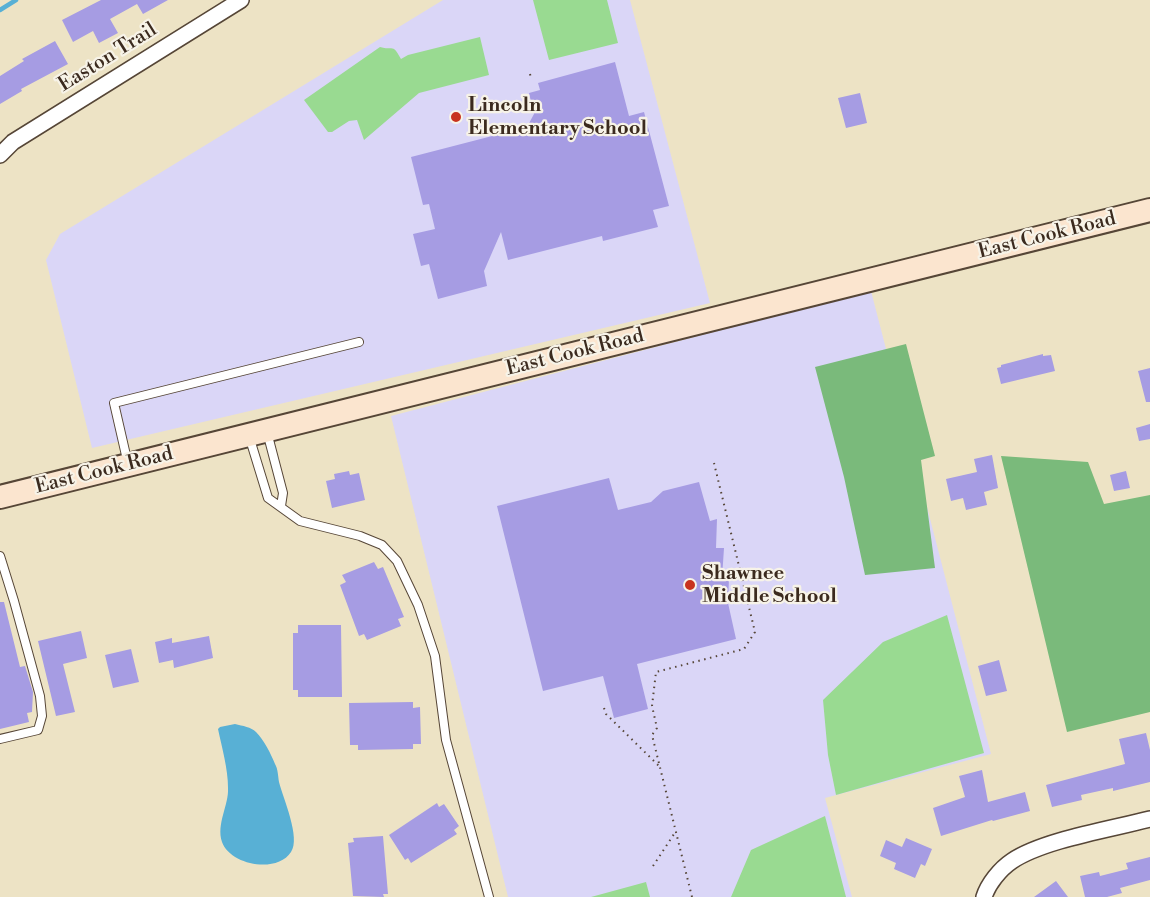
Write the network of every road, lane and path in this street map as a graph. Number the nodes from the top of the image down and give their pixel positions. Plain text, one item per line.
1 (241, 0) edge
2 (0, 154) edge
3 (1150, 210) edge
4 (359, 342) dead end
5 (257, 433) junction
6 (714, 463) dead end
7 (129, 465) junction
8 (0, 497) edge
9 (281, 506) junction
10 (0, 555) edge
11 (604, 708) dead end
12 (0, 739) edge
13 (660, 767) junction
14 (1150, 819) edge
15 (676, 830) junction
16 (653, 866) dead end
17 (985, 892) edge
18 (489, 897) edge
19 (692, 897) edge

1 - 2 street, Easton Trail
3 - 5 main road, East Cook Road
4 - 7 lane
5 - 7 main road, East Cook Road
5 - 9 lane
5 - 9 lane
6 - 13 path
7 - 8 main road, East Cook Road
9 - 18 lane
10 - 12 lane
11 - 13 path
13 - 15 path
14 - 17 street
15 - 16 path
15 - 19 path

